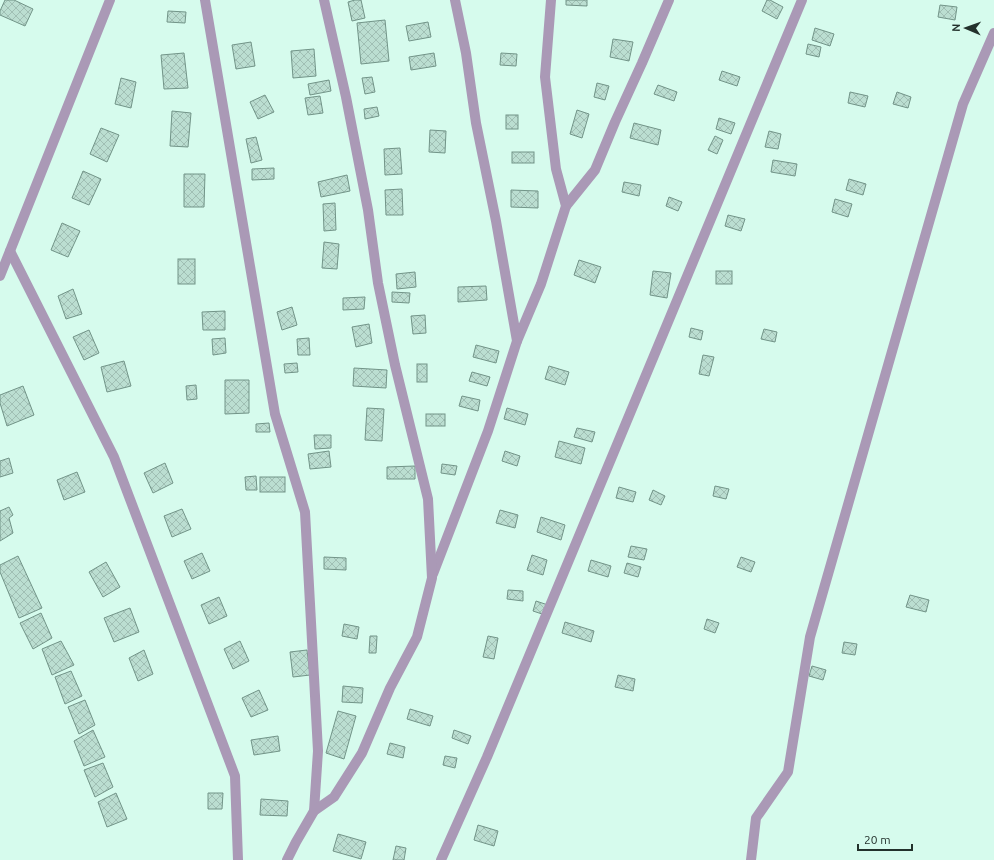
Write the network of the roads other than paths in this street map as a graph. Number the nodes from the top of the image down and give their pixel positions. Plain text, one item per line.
1 (110, 0) edge
2 (204, 0) edge
3 (324, 0) edge
4 (455, 0) edge
5 (551, 0) edge
6 (669, 0) edge
7 (802, 0) edge
8 (994, 33) edge
9 (566, 206) junction
10 (10, 251) junction
11 (0, 276) edge
12 (517, 341) junction
13 (432, 578) junction
14 (314, 811) junction
15 (238, 860) edge
16 (287, 860) edge
17 (441, 860) edge
18 (751, 860) edge

1 - 10 street
2 - 14 street
3 - 13 street
4 - 12 street
5 - 9 street
6 - 9 street
7 - 17 street
8 - 18 street
9 - 12 street
10 - 11 street
10 - 15 street
12 - 13 street
13 - 14 street
14 - 16 street

